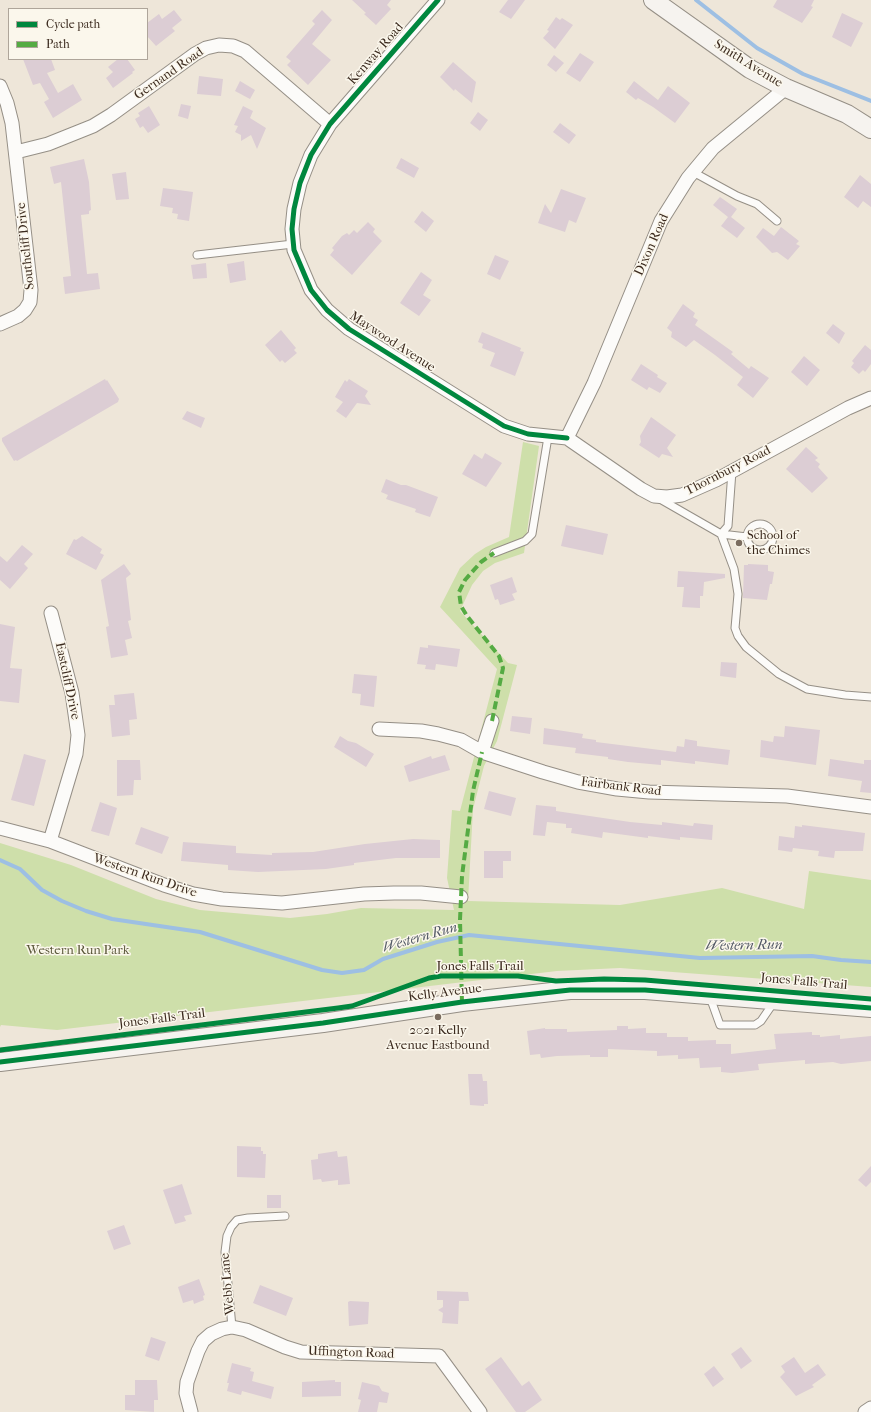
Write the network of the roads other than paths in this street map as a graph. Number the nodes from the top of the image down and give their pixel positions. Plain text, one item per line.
1 (653, 0) edge
2 (436, 1) edge
3 (0, 86) edge
4 (786, 88) junction
5 (330, 124) junction
6 (871, 129) edge
7 (16, 152) junction
8 (693, 172) junction
9 (776, 221) dead end
10 (293, 244) junction
11 (196, 255) dead end
12 (0, 324) edge
13 (871, 398) edge
14 (548, 437) junction
15 (567, 438) junction
16 (732, 472) junction
17 (654, 496) junction
18 (721, 534) junction
19 (747, 537) dead end
20 (494, 553) dead end
21 (51, 613) dead end
22 (870, 696) edge
23 (492, 721) dead end
24 (379, 729) dead end
25 (482, 752) junction
26 (871, 807) edge
27 (0, 828) edge
28 (50, 841) junction
29 (461, 897) dead end
30 (709, 995) junction
31 (776, 1000) junction
32 (871, 1008) edge
33 (0, 1062) edge
34 (285, 1216) dead end
35 (232, 1327) junction
36 (871, 1408) edge
37 (191, 1412) edge
38 (480, 1412) edge
39 (865, 1412) edge

1 - 4 main road, Smith Avenue
2 - 5 street, Kenway Road
3 - 7 street
4 - 6 main road, Smith Avenue
4 - 8 street, Dixon Road
5 - 7 street, Gernand Road
5 - 10 street, Maywood Avenue
7 - 12 street, Southcliff Drive
8 - 9 lane
8 - 15 street, Dixon Road
10 - 11 lane
10 - 14 street, Maywood Avenue
13 - 16 street, Thornbury Road
14 - 15 street, Maywood Avenue
14 - 20 lane
15 - 17 street
16 - 17 street, Thornbury Road
16 - 18 lane
17 - 18 lane
18 - 19 lane
18 - 22 lane
21 - 28 street, Eastcliff Drive
23 - 25 street
24 - 25 street, Fairbank Road
25 - 26 street, Fairbank Road
27 - 28 street, Western Run Drive
28 - 29 street, Western Run Drive
30 - 31 main road, Kelly Avenue
30 - 31 lane
30 - 33 main road, Kelly Avenue
31 - 32 main road, Kelly Avenue
34 - 35 lane, Webb Lane
35 - 37 street
35 - 38 street, Uffington Road
36 - 39 street

